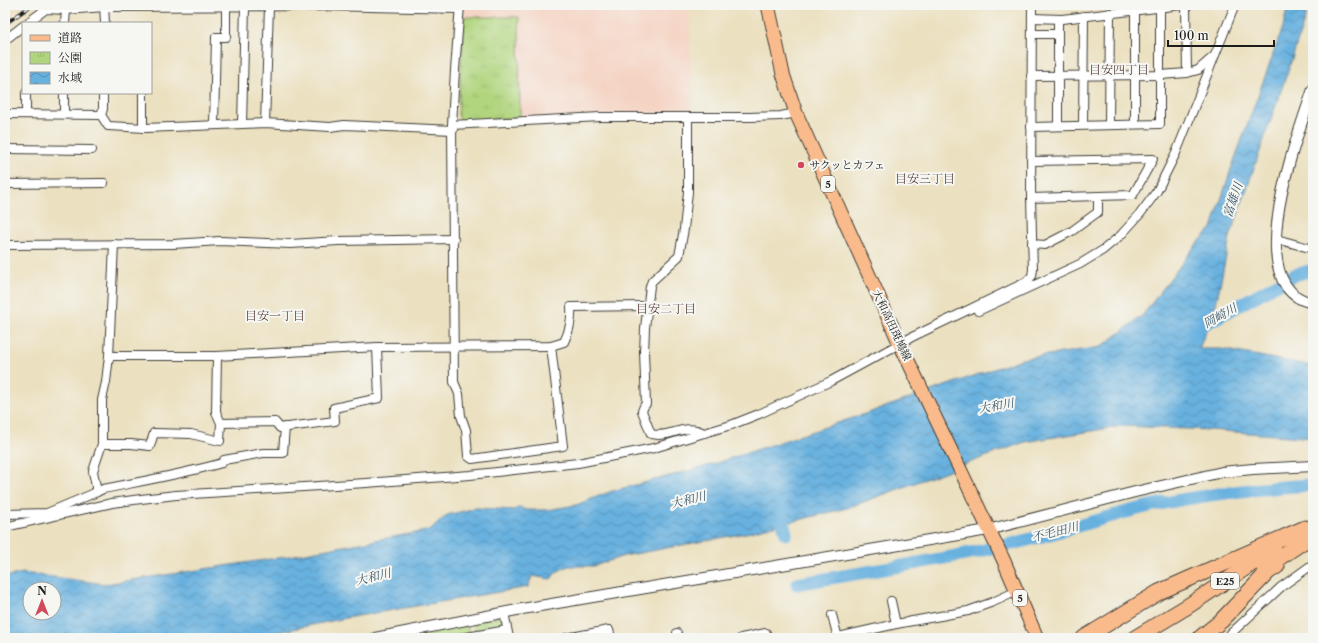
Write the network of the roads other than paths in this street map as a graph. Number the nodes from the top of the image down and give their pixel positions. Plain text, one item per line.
1 (768, 5) edge
2 (1032, 5) edge
3 (1182, 5) edge
4 (1186, 5) edge
5 (1235, 5) edge
6 (104, 6) edge
7 (214, 6) edge
8 (325, 6) edge
9 (226, 7) junction
10 (244, 7) junction
11 (269, 7) junction
12 (460, 7) edge
13 (1160, 8) junction
14 (66, 10) junction
15 (1134, 10) junction
16 (1110, 13) junction
17 (1084, 16) junction
18 (1032, 18) junction
19 (1058, 19) junction
20 (27, 22) edge
21 (66, 22) edge
22 (105, 22) edge
23 (22, 26) edge
24 (1032, 34) junction
25 (1058, 34) junction
26 (5, 40) edge
27 (1215, 56) junction
28 (1187, 73) junction
29 (1110, 75) junction
30 (1135, 75) junction
31 (1160, 75) junction
32 (1031, 76) junction
33 (1058, 76) junction
34 (1083, 76) junction
35 (1313, 89) edge
36 (26, 94) edge
37 (64, 94) edge
38 (103, 94) edge
39 (143, 94) edge
40 (796, 113) junction
41 (5, 114) edge
42 (26, 114) junction
43 (64, 114) junction
44 (101, 115) junction
45 (688, 118) junction
46 (265, 123) junction
47 (242, 124) junction
48 (1134, 124) junction
49 (214, 125) junction
50 (1109, 125) junction
51 (1058, 126) junction
52 (1083, 126) junction
53 (1031, 127) junction
54 (143, 128) junction
55 (452, 128) junction
56 (5, 149) edge
57 (92, 150) dead end
58 (1031, 161) junction
59 (104, 183) dead end
60 (5, 184) edge
61 (1098, 196) junction
62 (1031, 198) junction
63 (454, 239) junction
64 (1276, 239) junction
65 (5, 244) edge
66 (114, 244) junction
67 (1032, 244) junction
68 (1313, 249) edge
69 (1313, 303) edge
70 (646, 306) junction
71 (912, 337) junction
72 (900, 344) junction
73 (453, 346) junction
74 (551, 346) junction
75 (377, 347) junction
76 (109, 356) junction
77 (217, 356) junction
78 (221, 423) junction
79 (285, 427) junction
80 (704, 434) junction
81 (102, 444) junction
82 (1313, 466) edge
83 (97, 492) junction
84 (5, 514) edge
85 (47, 515) junction
86 (5, 527) edge
87 (988, 530) junction
88 (1311, 530) edge
89 (1313, 564) edge
90 (1017, 591) junction
91 (891, 601) dead end
92 (504, 612) junction
93 (832, 615) dead end
94 (470, 619) junction
95 (896, 624) junction
96 (508, 634) edge
97 (473, 637) edge
98 (375, 638) edge
99 (461, 638) edge
100 (566, 638) edge
101 (611, 638) edge
102 (741, 638) edge
103 (767, 638) edge
104 (837, 638) edge
105 (1037, 638) edge
106 (1084, 638) edge
107 (1135, 638) edge
108 (1155, 638) edge
109 (1200, 638) edge
110 (1226, 638) edge

1 - 40 main road, 大和高田斑鳩線 / 5
2 - 18 street
3 - 13 street
4 - 28 street
5 - 27 street
6 - 7 street
6 - 14 street
6 - 22 street
7 - 9 street
8 - 11 street
8 - 12 street
9 - 10 street
9 - 49 street
10 - 11 street
10 - 47 street
11 - 46 street
12 - 55 street
13 - 15 street
13 - 31 street
14 - 20 street
14 - 21 street
15 - 16 street
15 - 30 street
16 - 17 street
16 - 29 street
17 - 19 street
17 - 34 street
18 - 19 street
18 - 24 street
19 - 25 street
23 - 26 street
24 - 25 street
24 - 32 street
25 - 33 street
27 - 28 street
27 - 71 street
28 - 31 street
29 - 30 street
29 - 34 street
29 - 50 street
30 - 31 street
30 - 48 street
31 - 48 street
32 - 33 street
32 - 53 street
33 - 34 street
33 - 51 street
34 - 52 street
35 - 64 street
36 - 42 street
37 - 43 street
38 - 44 street
39 - 54 street
40 - 45 street
40 - 72 main road, 大和高田斑鳩線 / 5
41 - 42 street
42 - 43 street
43 - 44 street
44 - 54 street
45 - 55 street
45 - 70 street
46 - 47 street
46 - 55 street
47 - 49 street
48 - 50 street
49 - 54 street
50 - 52 street
51 - 52 street
51 - 53 street
53 - 58 street
55 - 63 street
56 - 57 street
58 - 61 street
58 - 62 street
59 - 60 street
61 - 62 street
61 - 67 street
62 - 67 street
63 - 66 street
63 - 73 street
64 - 68 street
64 - 69 street
65 - 66 street
66 - 76 street
67 - 71 street
70 - 74 street
70 - 80 street
71 - 72 street
72 - 80 street
72 - 87 main road, 大和高田斑鳩線 / 5
73 - 74 street
73 - 74 street
73 - 75 street
75 - 77 street
75 - 79 street
76 - 77 street
76 - 81 street
77 - 78 street
78 - 79 street
78 - 81 street
79 - 83 street
80 - 85 street
81 - 83 street
82 - 87 street
83 - 85 street
84 - 85 street
85 - 86 street
87 - 90 main road, 大和高田斑鳩線 / 5
87 - 92 street
88 - 106 highway
88 - 107 highway, E25
88 - 108 highway, E25
88 - 109 highway
89 - 110 street
90 - 95 street
90 - 105 main road, 大和高田斑鳩線 / 5
91 - 95 street
92 - 94 street
92 - 96 street
93 - 104 street
94 - 97 street
94 - 98 street
95 - 104 street
96 - 97 street
97 - 99 street
100 - 101 street
102 - 103 street

